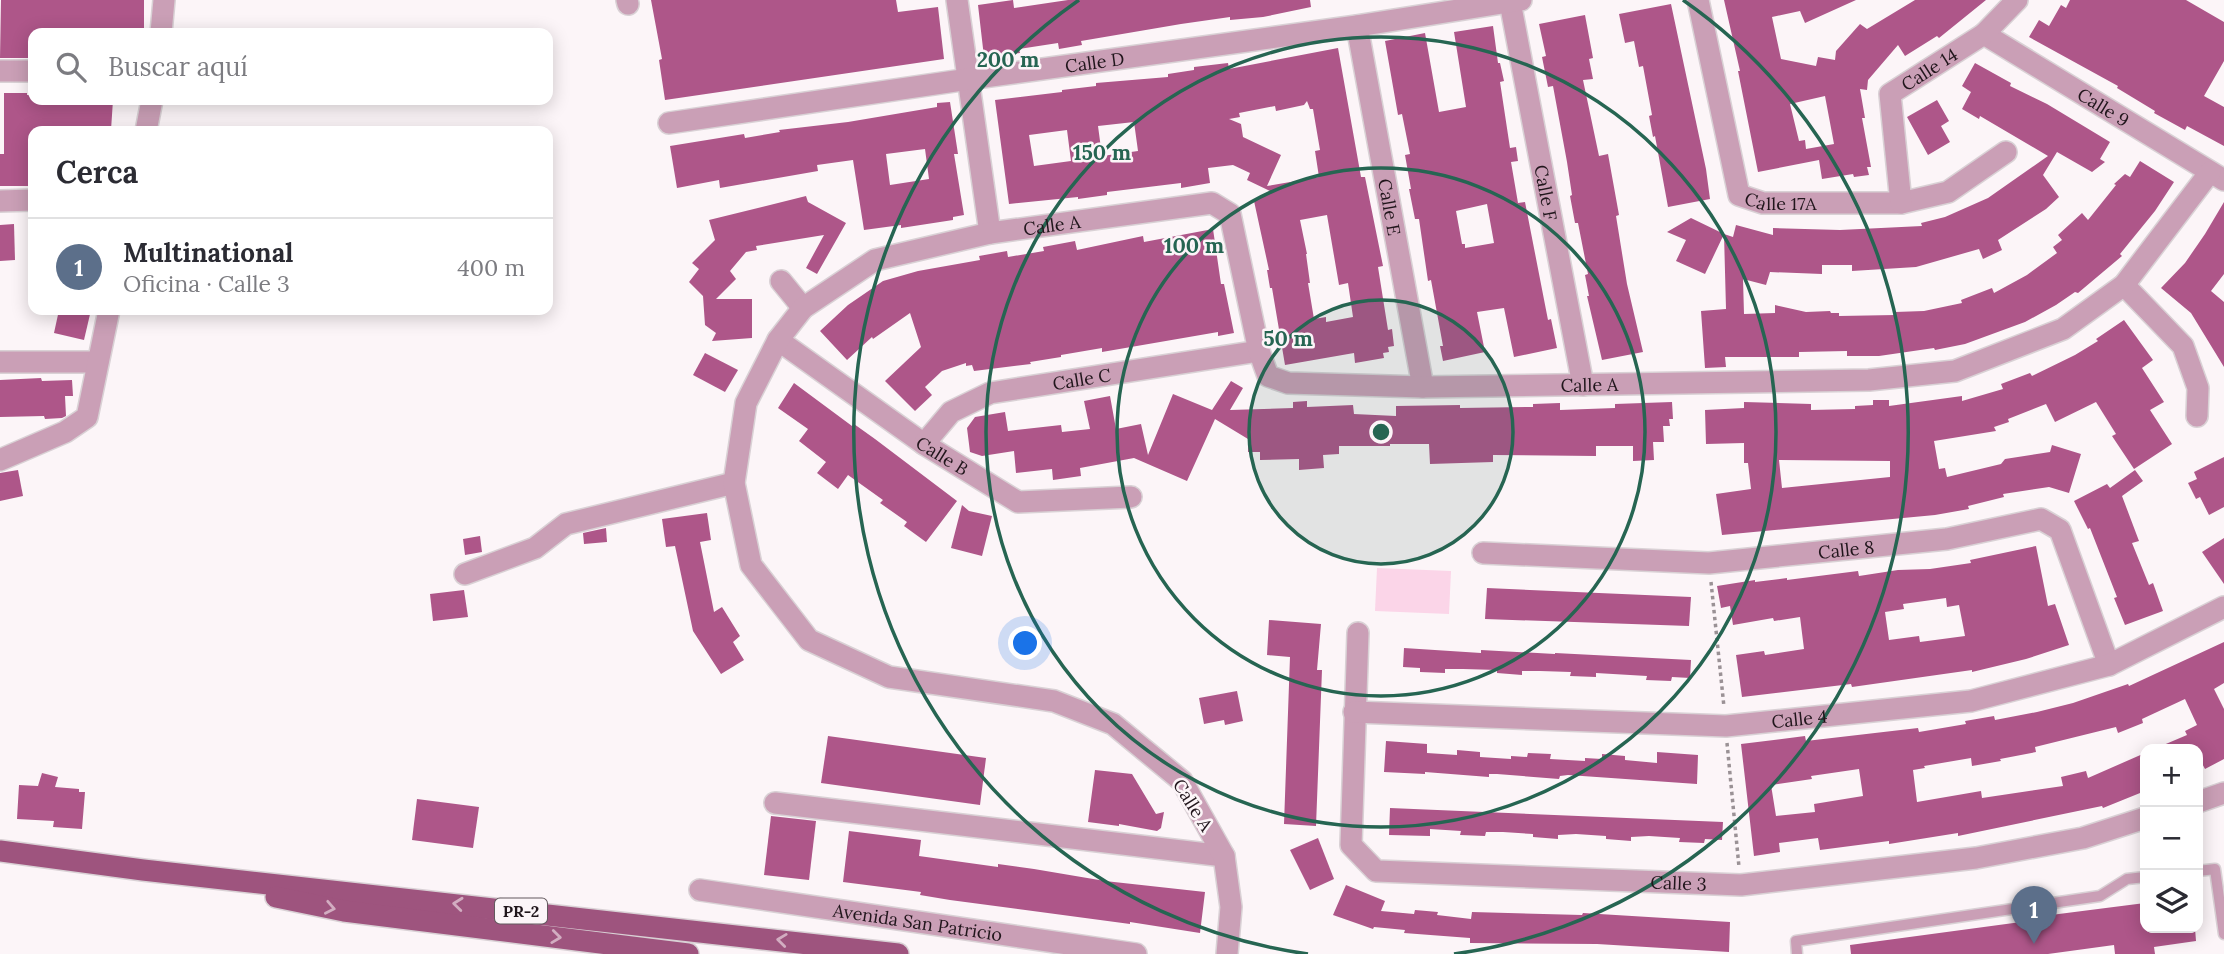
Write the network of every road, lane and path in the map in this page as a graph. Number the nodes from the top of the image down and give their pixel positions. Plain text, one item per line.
1 (164, 0) edge
2 (957, 0) edge
3 (1698, 0) edge
4 (2017, 0) edge
5 (1516, 1) edge
6 (1357, 26) junction
7 (161, 28) edge
8 (1984, 34) junction
9 (0, 71) edge
10 (28, 71) edge
11 (969, 79) junction
12 (151, 105) edge
13 (669, 123) dead end
14 (147, 126) edge
15 (2006, 152) dead end
16 (2217, 176) edge
17 (28, 200) edge
18 (0, 201) edge
19 (1901, 203) junction
20 (990, 233) junction
21 (781, 281) dead end
22 (2124, 285) junction
23 (803, 308) junction
24 (108, 315) edge
25 (778, 340) junction
26 (1259, 351) junction
27 (0, 362) edge
28 (98, 362) junction
29 (1583, 385) junction
30 (1423, 387) junction
31 (2197, 416) dead end
32 (924, 444) junction
33 (0, 460) edge
34 (734, 482) junction
35 (1131, 497) dead end
36 (1483, 553) dead end
37 (465, 574) dead end
38 (2224, 607) edge
39 (1357, 633) dead end
40 (2109, 666) junction
41 (1354, 712) junction
42 (2224, 793) edge
43 (2203, 800) edge
44 (775, 803) dead end
45 (2140, 820) edge
46 (0, 851) edge
47 (1224, 856) junction
48 (143, 870) junction
49 (2203, 870) edge
50 (2140, 878) edge
51 (700, 890) dead end
52 (2224, 934) edge
53 (688, 954) edge
54 (898, 954) edge
55 (1136, 954) edge
56 (1227, 954) edge
57 (1797, 954) edge

1 - 7 street
2 - 11 street
3 - 19 street, Calle 17A
4 - 8 street, Calle 14
5 - 6 street, Calle D
5 - 29 street, Calle F
6 - 11 street, Calle D
6 - 30 street, Calle E
8 - 16 street, Calle 9
8 - 19 street, Calle 14
9 - 10 street
11 - 13 street, Calle D
11 - 20 street
12 - 14 street
15 - 19 street, Calle 17A
16 - 22 street, Calle A
17 - 18 street
20 - 23 street, Calle A
20 - 26 street, Calle A
21 - 23 street
22 - 29 street, Calle A
22 - 31 street
23 - 25 street, Calle A
24 - 28 street
25 - 32 street, Calle B
25 - 34 street, Calle A
26 - 30 street, Calle A
26 - 32 street, Calle C
27 - 28 street
28 - 33 street
29 - 30 street, Calle A
32 - 35 street, Calle B
34 - 37 street
34 - 47 street, Calle A
36 - 40 street, Calle 8
38 - 40 street, Calle 4
39 - 41 street, Calle 3
40 - 41 street, Calle 4
41 - 45 street, Calle 3
42 - 43 street
44 - 47 street
46 - 48 main road, PR-2
47 - 56 street, Calle A
48 -> 53 main road, PR-2
54 -> 48 main road, PR-2
49 - 52 lane
50 - 57 lane
51 - 55 street, Avenida San Patricio

